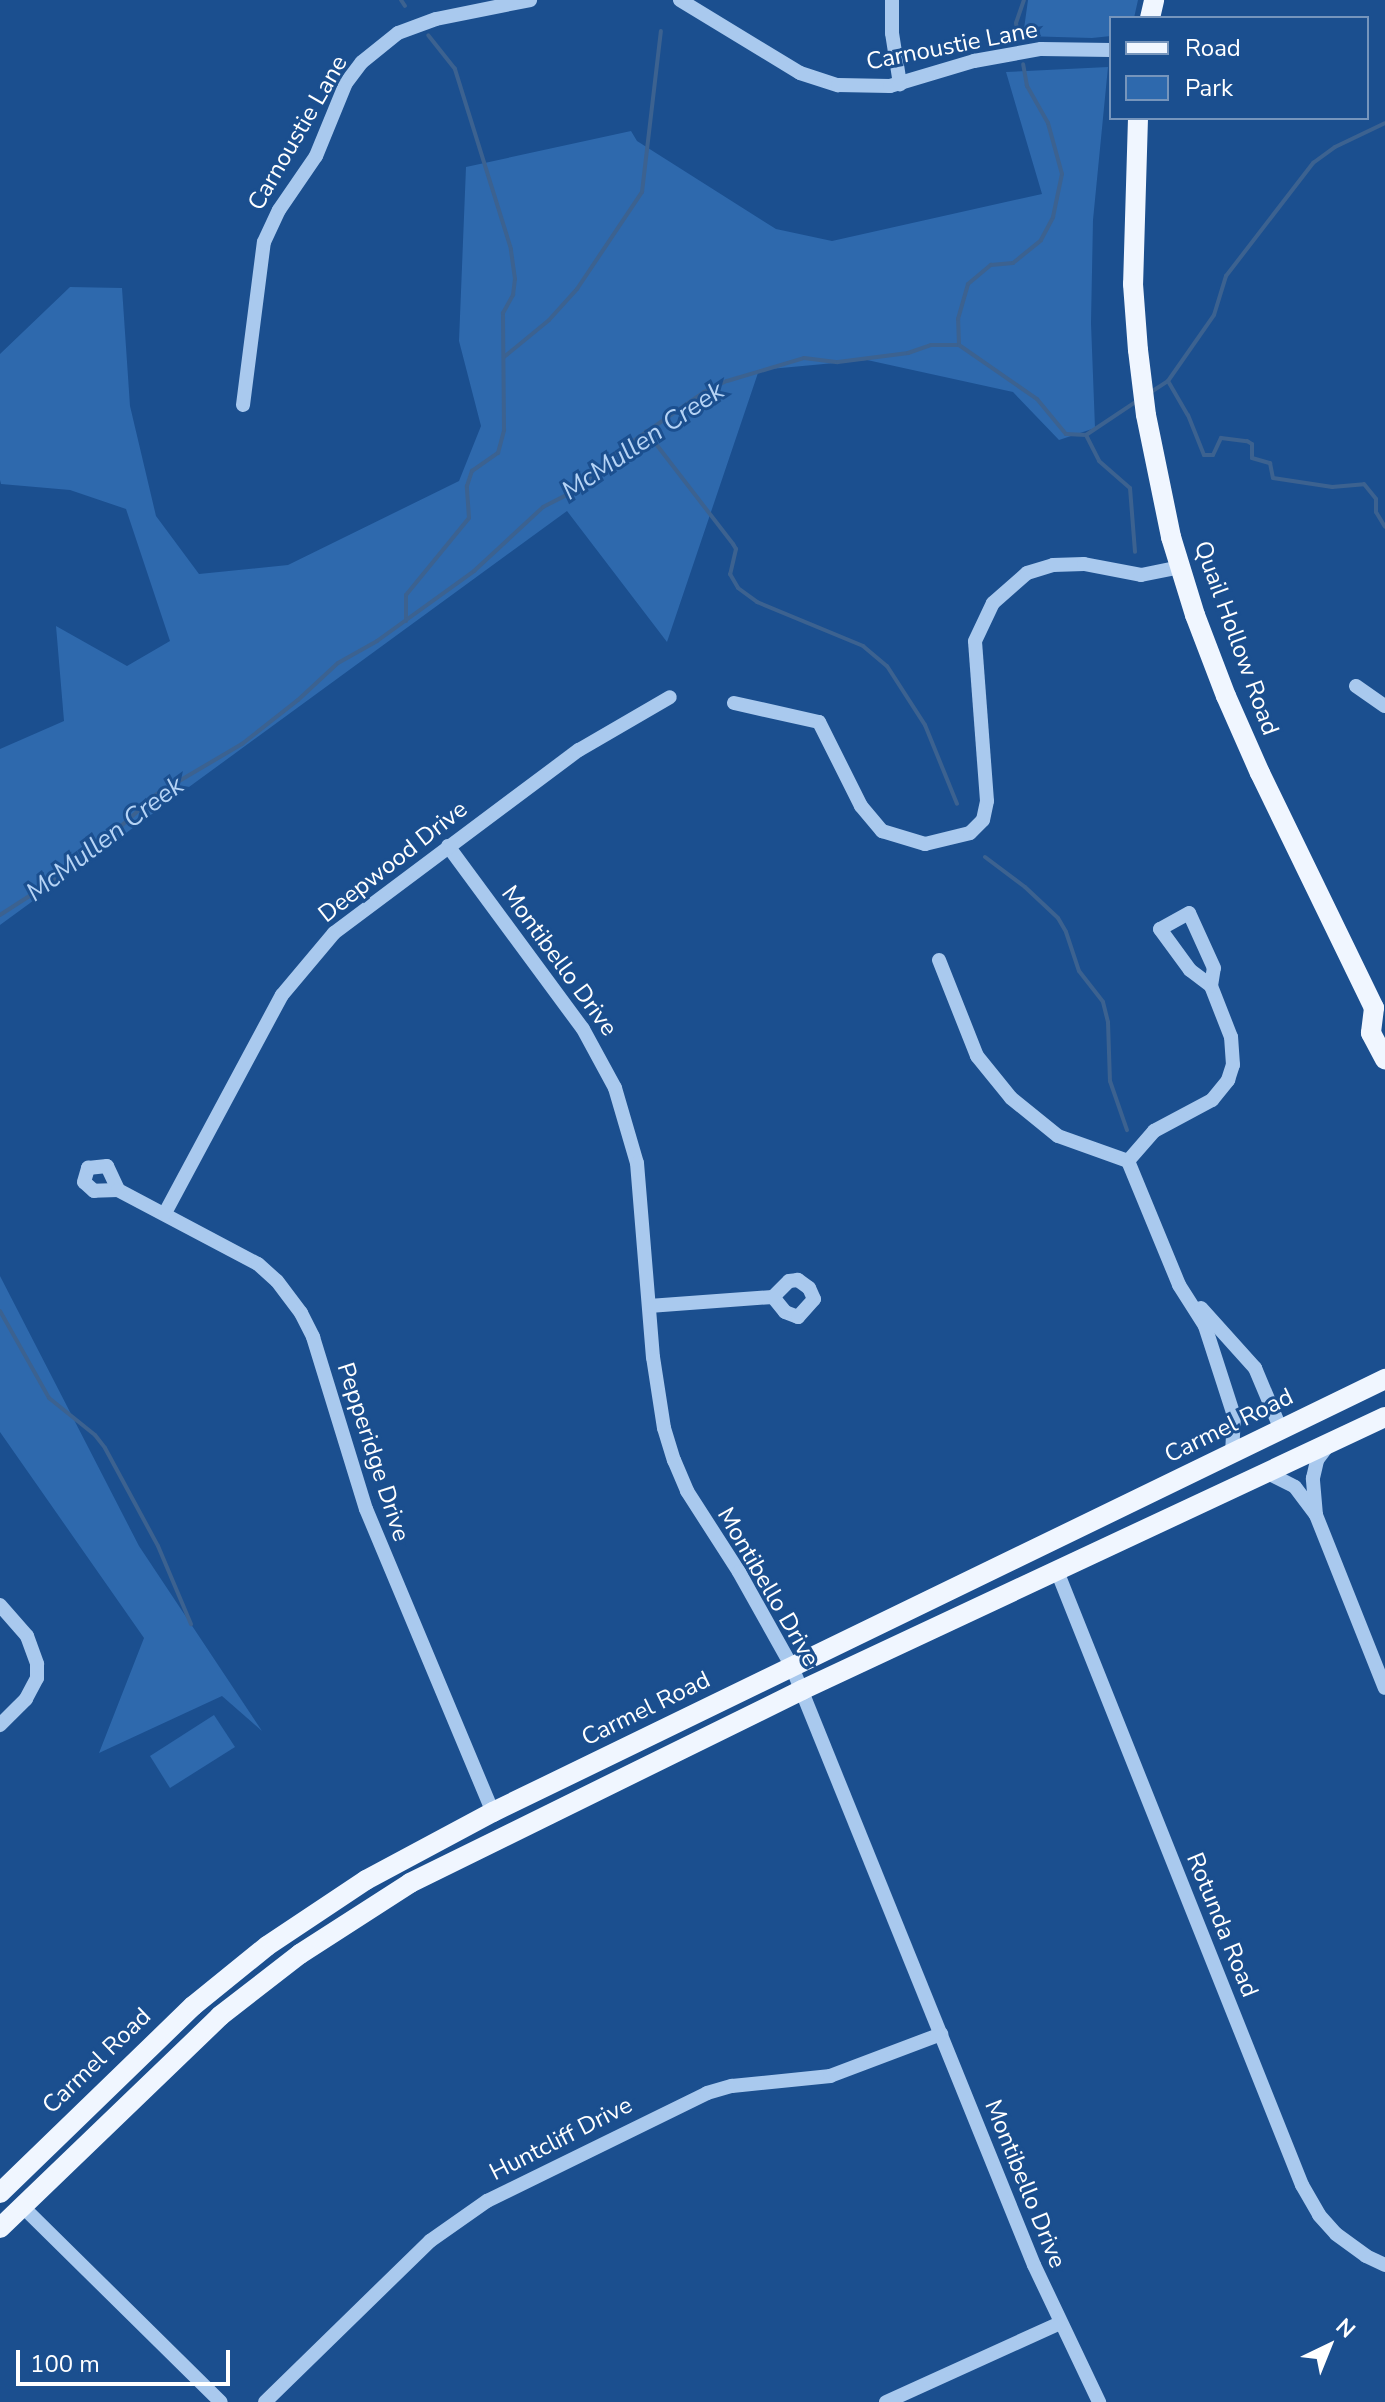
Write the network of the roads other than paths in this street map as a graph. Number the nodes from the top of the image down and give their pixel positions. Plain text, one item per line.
1 (530, 0) edge
2 (680, 0) edge
3 (892, 0) edge
4 (1109, 50) edge
5 (900, 84) junction
6 (1138, 120) edge
7 (243, 405) dead end
8 (1181, 567) junction
9 (1356, 686) dead end
10 (670, 697) dead end
11 (734, 703) dead end
12 (1385, 706) edge
13 (448, 846) junction
14 (939, 960) dead end
15 (1211, 986) junction
16 (1381, 1008) edge
17 (1385, 1059) edge
18 (1128, 1161) junction
19 (118, 1190) dead end
20 (165, 1213) junction
21 (1179, 1285) junction
22 (773, 1297) dead end
23 (649, 1306) junction
24 (1385, 1379) edge
25 (1385, 1417) edge
26 (1281, 1430) junction
27 (1330, 1444) junction
28 (1232, 1454) junction
29 (1268, 1473) junction
30 (1316, 1515) junction
31 (1057, 1571) junction
32 (0, 1605) edge
33 (792, 1667) junction
34 (1385, 1688) edge
35 (802, 1690) junction
36 (0, 1725) edge
37 (493, 1812) junction
38 (941, 2034) junction
39 (0, 2193) edge
40 (22, 2206) junction
41 (0, 2228) edge
42 (1385, 2265) edge
43 (1060, 2323) junction
44 (221, 2402) edge
45 (265, 2402) edge
46 (886, 2402) edge
47 (1099, 2402) edge

1 - 7 street, Carnoustie Lane
2 - 5 street, Carnoustie Lane
3 - 5 street
4 - 5 street, Carnoustie Lane
6 - 8 main road, Quail Hollow Road
8 - 11 street
8 - 16 main road, Quail Hollow Road
9 - 12 street
10 - 13 street, Deepwood Drive
13 - 20 street, Deepwood Drive
13 - 23 street, Montibello Drive
14 - 18 street
15 - 15 street
15 - 18 street
16 - 17 main road, Quail Hollow Road
18 - 21 street
19 - 20 street, Pepperidge Drive
20 - 37 street, Pepperidge Drive
21 - 26 street
21 - 28 street
22 - 23 street
23 - 33 street, Montibello Drive
24 - 26 main road, Carmel Road
25 - 27 main road
26 - 28 main road, Carmel Road
26 - 29 main road
27 - 29 main road
27 - 30 street
28 - 33 main road, Carmel Road
29 - 30 street
29 - 31 main road
30 - 34 street
31 - 35 main road
31 - 42 street, Rotunda Road
32 - 36 street
33 - 35 street, Montibello Drive
33 - 37 main road, Carmel Road
35 - 38 street, Montibello Drive
35 - 40 main road
37 - 39 main road, Carmel Road
38 - 43 street, Montibello Drive
38 - 45 street, Huntcliff Drive
40 - 41 main road
40 - 44 street
43 - 46 street
43 - 47 street, Montibello Drive

